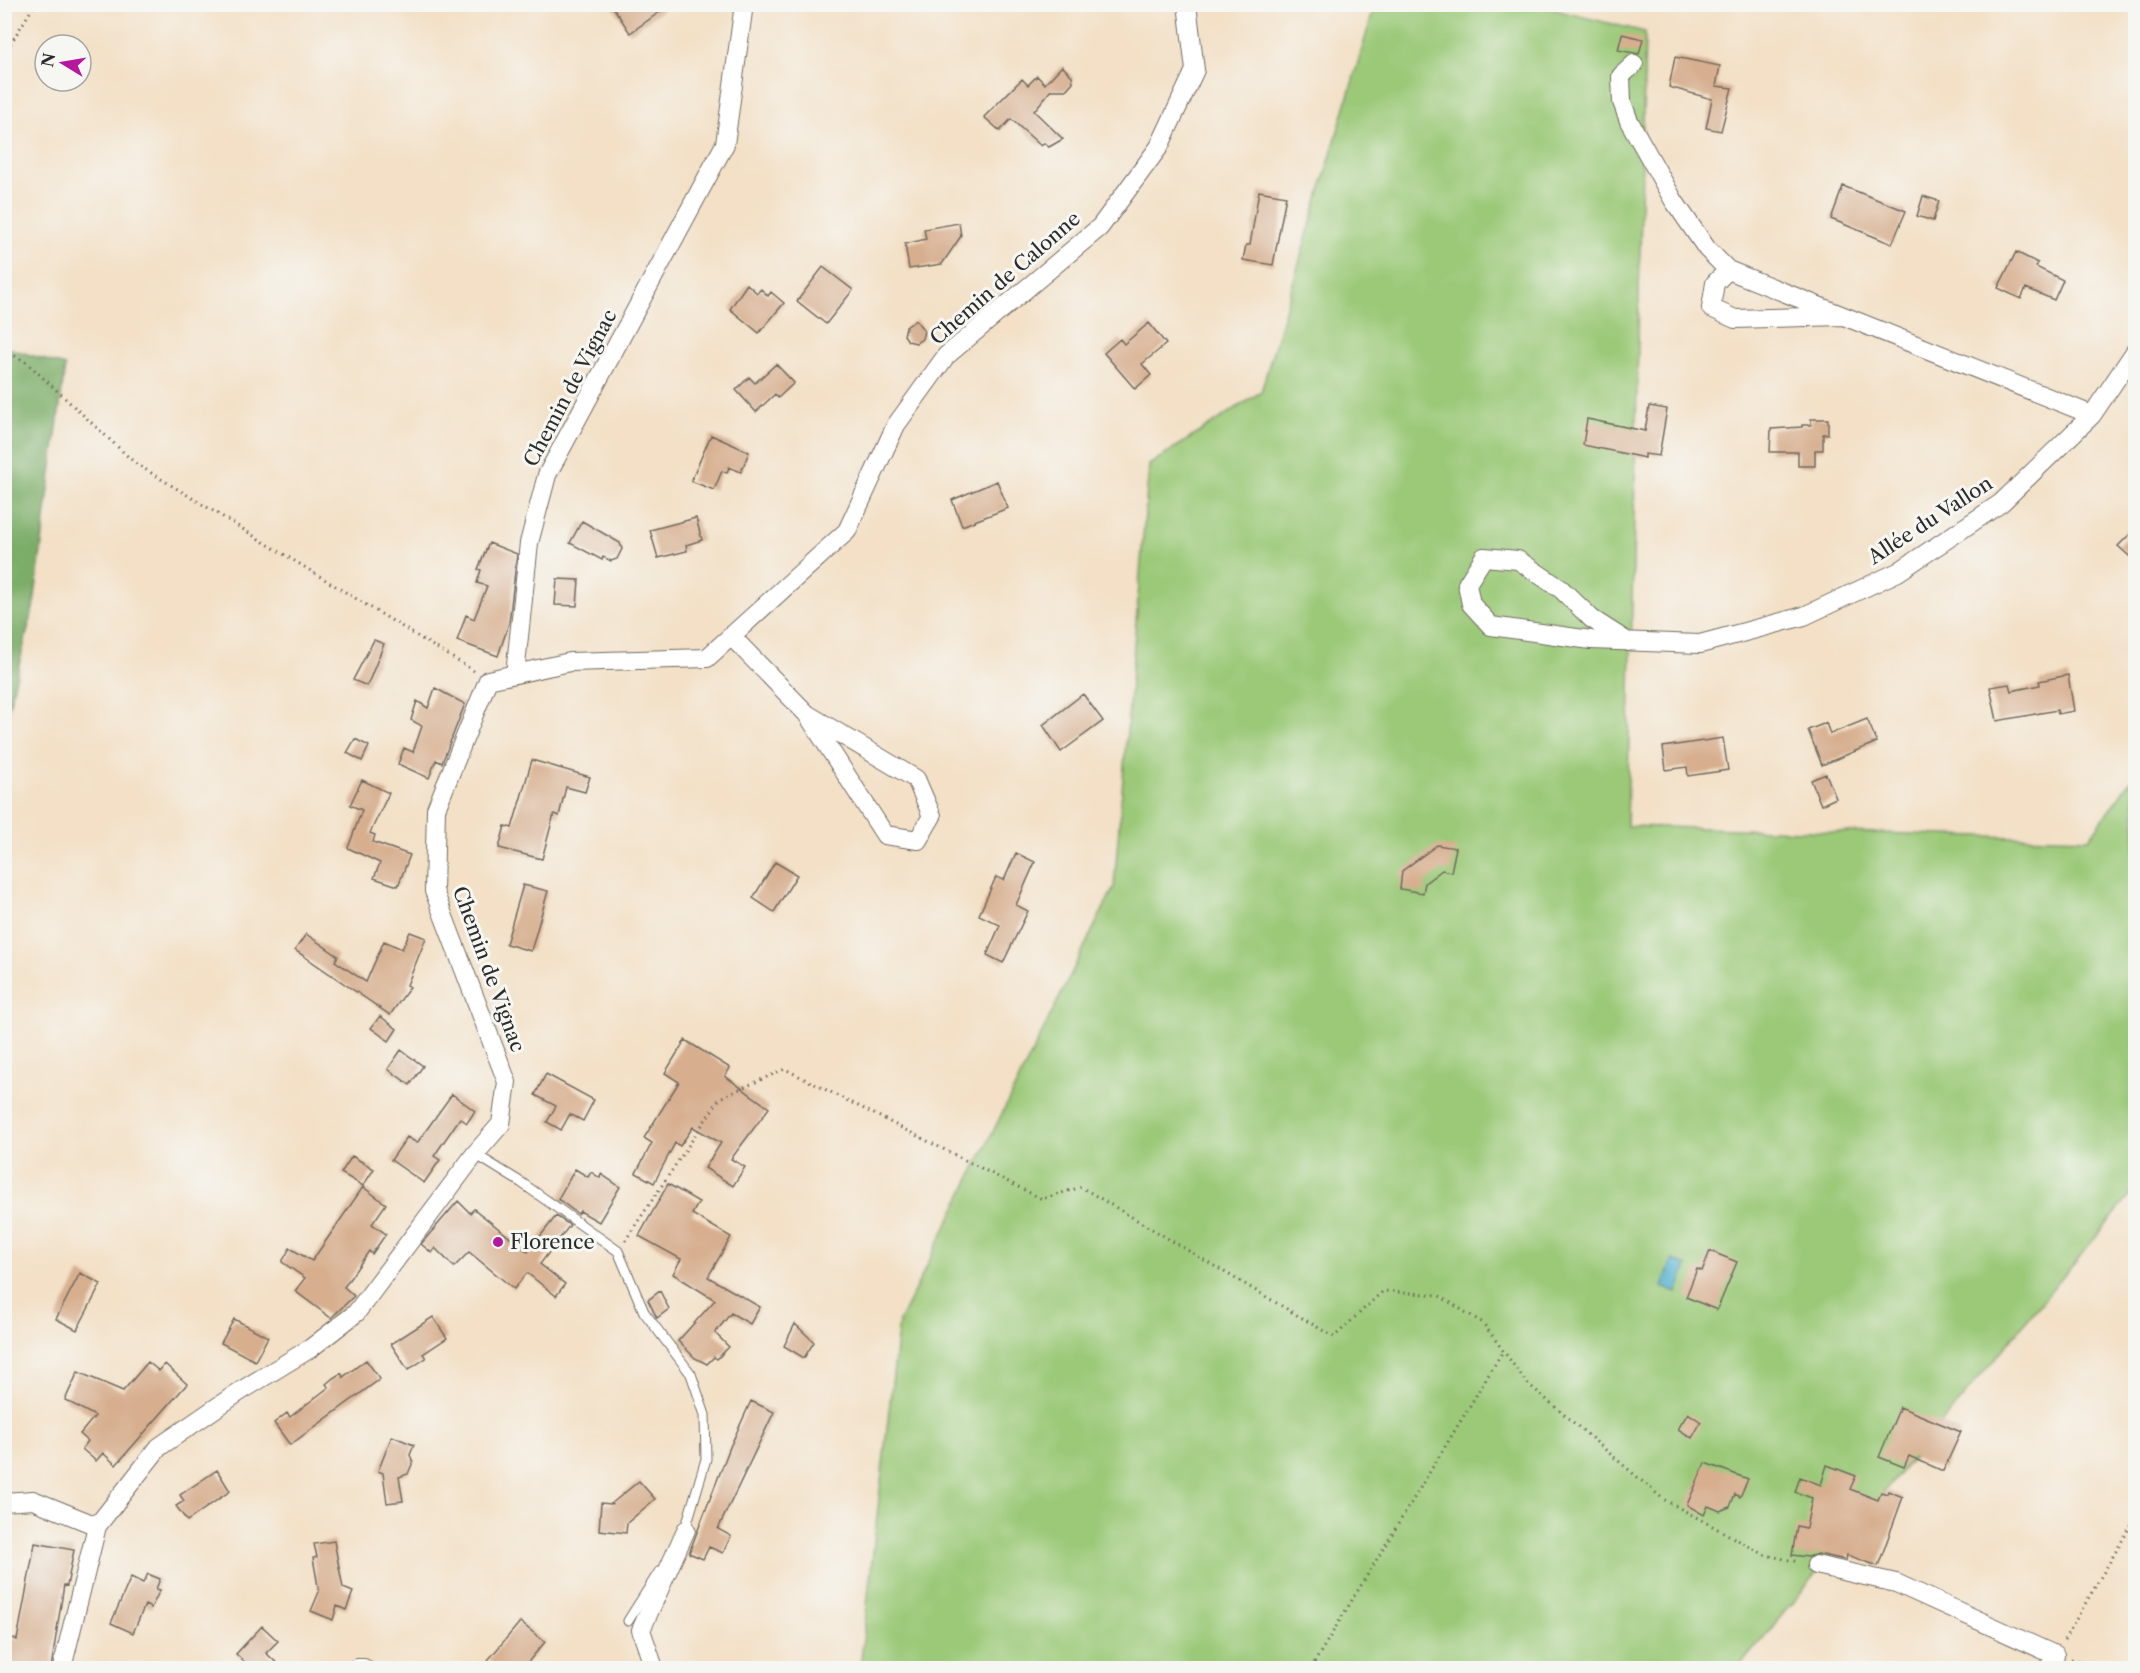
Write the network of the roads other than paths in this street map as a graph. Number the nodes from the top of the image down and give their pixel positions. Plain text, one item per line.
1 (744, 4) edge
2 (1187, 4) edge
3 (1634, 64) dead end
4 (1728, 270) junction
5 (1842, 316) junction
6 (2136, 350) edge
7 (2092, 416) junction
8 (732, 638) junction
9 (1628, 642) junction
10 (515, 674) junction
11 (807, 714) junction
12 (475, 1154) junction
13 (4, 1502) edge
14 (97, 1526) junction
15 (686, 1530) junction
16 (1816, 1565) road end
17 (628, 1621) dead end
18 (2052, 1662) edge
19 (62, 1668) edge
20 (357, 1668) edge
21 (364, 1668) edge
22 (654, 1668) edge

1 - 10 street, Chemin de Vignac
2 - 8 street, Chemin de Calonne
3 - 4 street
4 - 5 street
4 - 5 street
5 - 7 street
6 - 7 street, Allée du Vallon
7 - 9 street, Allée du Vallon
8 - 10 street, Chemin de Calonne
8 - 11 street
9 - 9 street, Allée du Vallon
10 - 12 street, Chemin de Vignac
11 - 11 street
12 - 14 street, Chemin de Vignac
12 - 15 lane
13 - 14 street
14 - 19 street, Chemin de Vignac
15 - 17 lane
15 - 22 street
16 - 18 street
20 - 21 street

